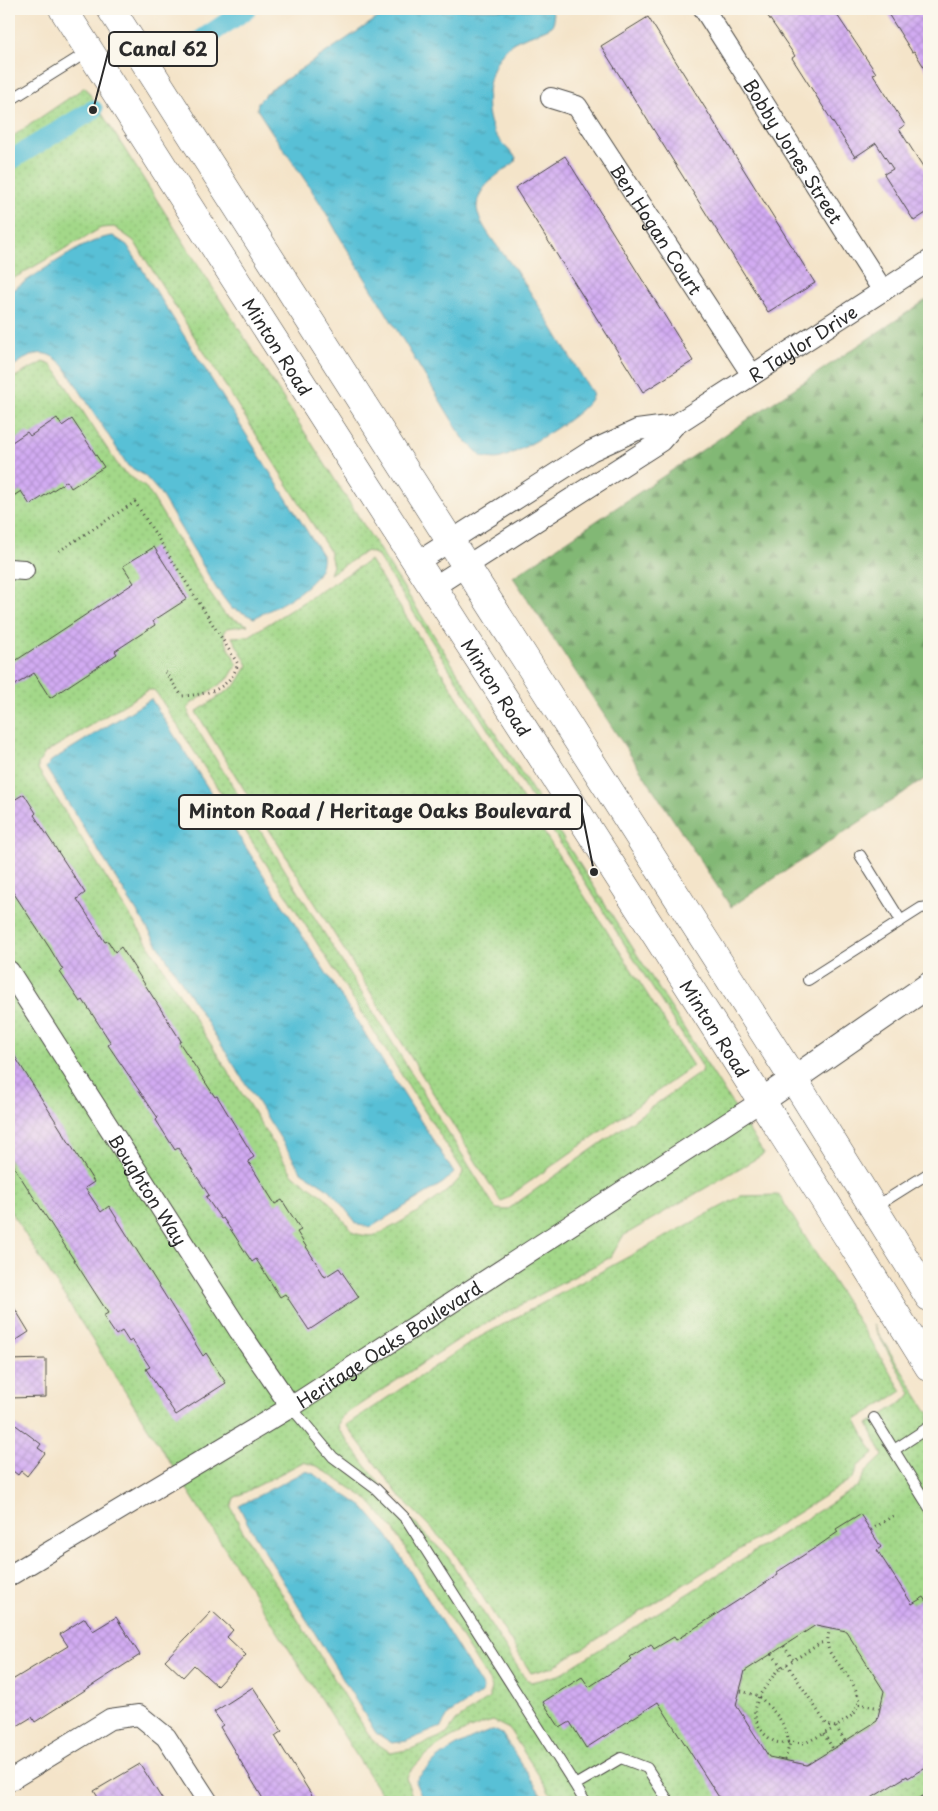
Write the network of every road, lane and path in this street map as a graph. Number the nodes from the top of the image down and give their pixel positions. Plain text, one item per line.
1 (63, 9) edge
2 (111, 9) edge
3 (704, 9) edge
4 (89, 50) junction
5 (551, 98) dead end
6 (9, 101) edge
7 (929, 261) edge
8 (883, 291) junction
9 (752, 375) junction
10 (675, 425) junction
11 (603, 445) junction
12 (616, 469) junction
13 (536, 486) junction
14 (552, 511) junction
15 (450, 540) junction
16 (60, 551) dead end
17 (416, 563) junction
18 (467, 566) junction
19 (432, 588) junction
20 (163, 669) dead end
21 (860, 855) dead end
22 (929, 907) edge
23 (901, 921) junction
24 (9, 970) edge
25 (808, 980) dead end
26 (929, 985) edge
27 (794, 1080) junction
28 (763, 1100) junction
29 (929, 1173) edge
30 (874, 1208) junction
31 (929, 1298) edge
32 (929, 1367) edge
33 (291, 1407) junction
34 (874, 1418) dead end
35 (929, 1427) edge
36 (894, 1450) junction
37 (929, 1507) edge
38 (896, 1514) dead end
39 (871, 1530) dead end
40 (9, 1576) edge
41 (830, 1628) dead end
42 (826, 1642) junction
43 (784, 1646) dead end
44 (772, 1654) dead end
45 (793, 1660) junction
46 (787, 1664) junction
47 (782, 1668) junction
48 (741, 1691) dead end
49 (759, 1696) junction
50 (859, 1704) junction
51 (880, 1708) dead end
52 (835, 1728) junction
53 (824, 1734) junction
54 (845, 1741) dead end
55 (789, 1743) junction
56 (833, 1749) dead end
57 (785, 1760) dead end
58 (9, 1781) edge
59 (575, 1785) junction
60 (929, 1799) edge
61 (208, 1802) edge
62 (586, 1802) edge
63 (667, 1802) edge
64 (924, 1802) edge

1 - 4 main road, Minton Road
2 - 15 main road
3 - 8 street, Bobby Jones Street
4 - 6 lane
4 - 17 main road, Minton Road
5 - 9 street, Ben Hogan Court
7 - 8 street, R Taylor Drive
8 - 9 street, R Taylor Drive
9 - 10 street, R Taylor Drive
10 - 11 street, R Taylor Drive
10 - 12 street, R Taylor Drive
11 - 12 street
11 - 13 street, R Taylor Drive
12 - 14 street, R Taylor Drive
13 - 14 street
13 - 15 street, R Taylor Drive
14 - 18 street, R Taylor Drive
15 - 17 street, R Taylor Drive
15 - 18 main road
16 - 20 path
17 - 19 main road, Minton Road
18 - 19 street, R Taylor Drive
18 - 27 main road
19 - 28 main road, Minton Road
21 - 23 lane
22 - 23 lane
23 - 25 lane
24 - 33 street, Boughton Way
26 - 27 street
27 - 28 street
27 - 30 main road
28 - 32 main road, Minton Road
28 - 33 street, Heritage Oaks Boulevard
29 - 30 lane
30 - 31 main road
33 - 40 street, Heritage Oaks Boulevard
33 - 59 lane
34 - 36 lane
35 - 36 lane
36 - 37 lane
38 - 39 path
41 - 42 path
42 - 45 path
42 - 50 path
43 - 45 path
44 - 47 path
45 - 46 path
46 - 47 path
46 - 52 path
47 - 49 path
48 - 49 path
49 - 55 path
49 - 55 path
50 - 51 path
50 - 52 path
52 - 53 path
52 - 54 path
53 - 55 path
53 - 56 path
55 - 57 path
58 - 61 street
59 - 62 lane
59 - 63 lane
60 - 64 lane

